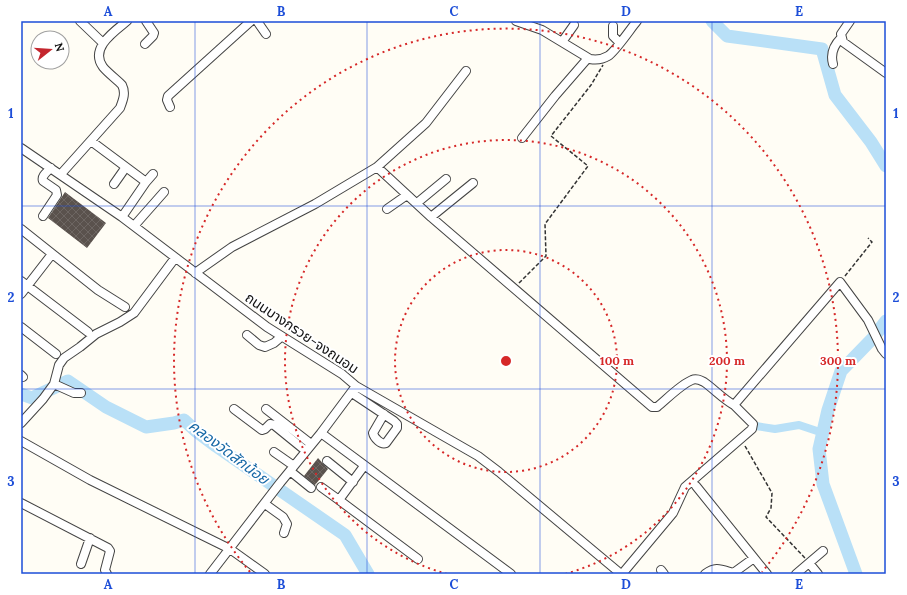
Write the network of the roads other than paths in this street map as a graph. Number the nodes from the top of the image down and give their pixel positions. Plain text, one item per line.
1 (80, 21) edge
2 (146, 21) edge
3 (251, 21) edge
4 (257, 21) edge
5 (516, 21) edge
6 (637, 21) edge
7 (850, 21) edge
8 (121, 23) edge
9 (574, 25) dead end
10 (613, 26) dead end
11 (266, 34) dead end
12 (841, 38) junction
13 (562, 42) junction
14 (103, 43) junction
15 (620, 43) junction
16 (145, 44) dead end
17 (588, 58) junction
18 (833, 64) dead end
19 (466, 71) dead end
20 (886, 73) edge
21 (170, 107) dead end
22 (522, 138) dead end
23 (91, 141) junction
24 (21, 148) edge
25 (126, 167) junction
26 (377, 167) junction
27 (51, 168) junction
28 (61, 174) junction
29 (153, 174) dead end
30 (446, 179) dead end
31 (146, 182) junction
32 (473, 183) dead end
33 (114, 184) dead end
34 (164, 192) dead end
35 (407, 195) junction
36 (417, 203) junction
37 (387, 210) dead end
38 (43, 216) dead end
39 (122, 217) junction
40 (431, 217) junction
41 (134, 226) junction
42 (21, 229) edge
43 (52, 254) junction
44 (175, 258) junction
45 (195, 273) junction
46 (24, 283) edge
47 (21, 294) edge
48 (125, 307) dead end
49 (21, 328) edge
50 (88, 332) dead end
51 (247, 335) dead end
52 (280, 337) junction
53 (884, 352) edge
54 (56, 354) dead end
55 (54, 384) junction
56 (354, 389) junction
57 (81, 393) dead end
58 (734, 405) junction
59 (234, 408) dead end
60 (266, 409) dead end
61 (384, 414) dead end
62 (21, 423) edge
63 (321, 433) junction
64 (21, 441) edge
65 (308, 448) junction
66 (274, 452) dead end
67 (327, 462) dead end
68 (364, 466) junction
69 (292, 468) junction
70 (353, 482) junction
71 (696, 486) dead end
72 (321, 487) dead end
73 (311, 488) dead end
74 (339, 500) junction
75 (21, 503) edge
76 (264, 504) junction
77 (284, 533) dead end
78 (90, 538) junction
79 (230, 549) junction
80 (823, 551) dead end
81 (754, 558) junction
82 (418, 559) dead end
83 (809, 563) junction
84 (81, 564) dead end
85 (107, 574) edge
86 (210, 574) edge
87 (265, 574) edge
88 (512, 574) edge
89 (622, 574) edge
90 (705, 574) edge
91 (732, 574) edge
92 (767, 574) edge
93 (796, 574) edge
94 (818, 574) edge

1 - 14 street
2 - 16 street
3 - 21 street
4 - 11 street
5 - 13 street
6 - 15 street
7 - 12 street
8 - 14 street
9 - 13 street
10 - 15 street
12 - 18 street
12 - 20 street
13 - 17 street
14 - 23 street
15 - 17 street
17 - 22 street
19 - 26 street
23 - 25 street
23 - 28 street
24 - 27 street, ถนนบางกรวย-จงถนอม
25 - 31 street
25 - 33 street
26 - 35 street
26 - 45 street
27 - 28 street, ถนนบางกรวย-จงถนอม
27 - 38 street
28 - 39 street, ถนนบางกรวย-จงถนอม
29 - 31 street
30 - 36 street
31 - 39 street
32 - 40 street
34 - 41 street
35 - 36 street
35 - 37 street
36 - 40 street
39 - 41 street, ถนนบางกรวย-จงถนอม
40 - 58 street
41 - 44 street, ถนนบางกรวย-จงถนอม
42 - 43 street
43 - 46 street
43 - 48 street
44 - 45 street, ถนนบางกรวย-จงถนอม
44 - 55 street
45 - 52 street, ถนนบางกรวย-จงถนอม
46 - 47 street
46 - 50 street
49 - 54 street
51 - 52 street
52 - 56 street, ถนนบางกรวย-จงถนอม
53 - 58 street
55 - 57 street
55 - 62 street
56 - 61 street
56 - 63 street, ถนนบางกรวย-จงถนอม
56 - 89 street
58 - 89 street
59 - 65 street
60 - 65 street
63 - 65 street, ถนนบางกรวย-จงถนอม
63 - 68 street
64 - 79 street
65 - 69 street, ถนนบางกรวย-จงถนอม
66 - 69 street
67 - 70 street
68 - 70 street
68 - 88 street
69 - 73 street
69 - 76 street, ถนนบางกรวย-จงถนอม
70 - 74 street
71 - 81 street
72 - 74 street
74 - 82 street
75 - 78 street
76 - 77 street
76 - 79 street, ถนนบางกรวย-จงถนอม
78 - 84 street
78 - 85 street
79 - 86 street, ถนนบางกรวย-จงถนอม
79 - 87 street
80 - 83 street
81 - 91 street
81 - 92 street
83 - 93 street
83 - 94 street
90 - 91 street

